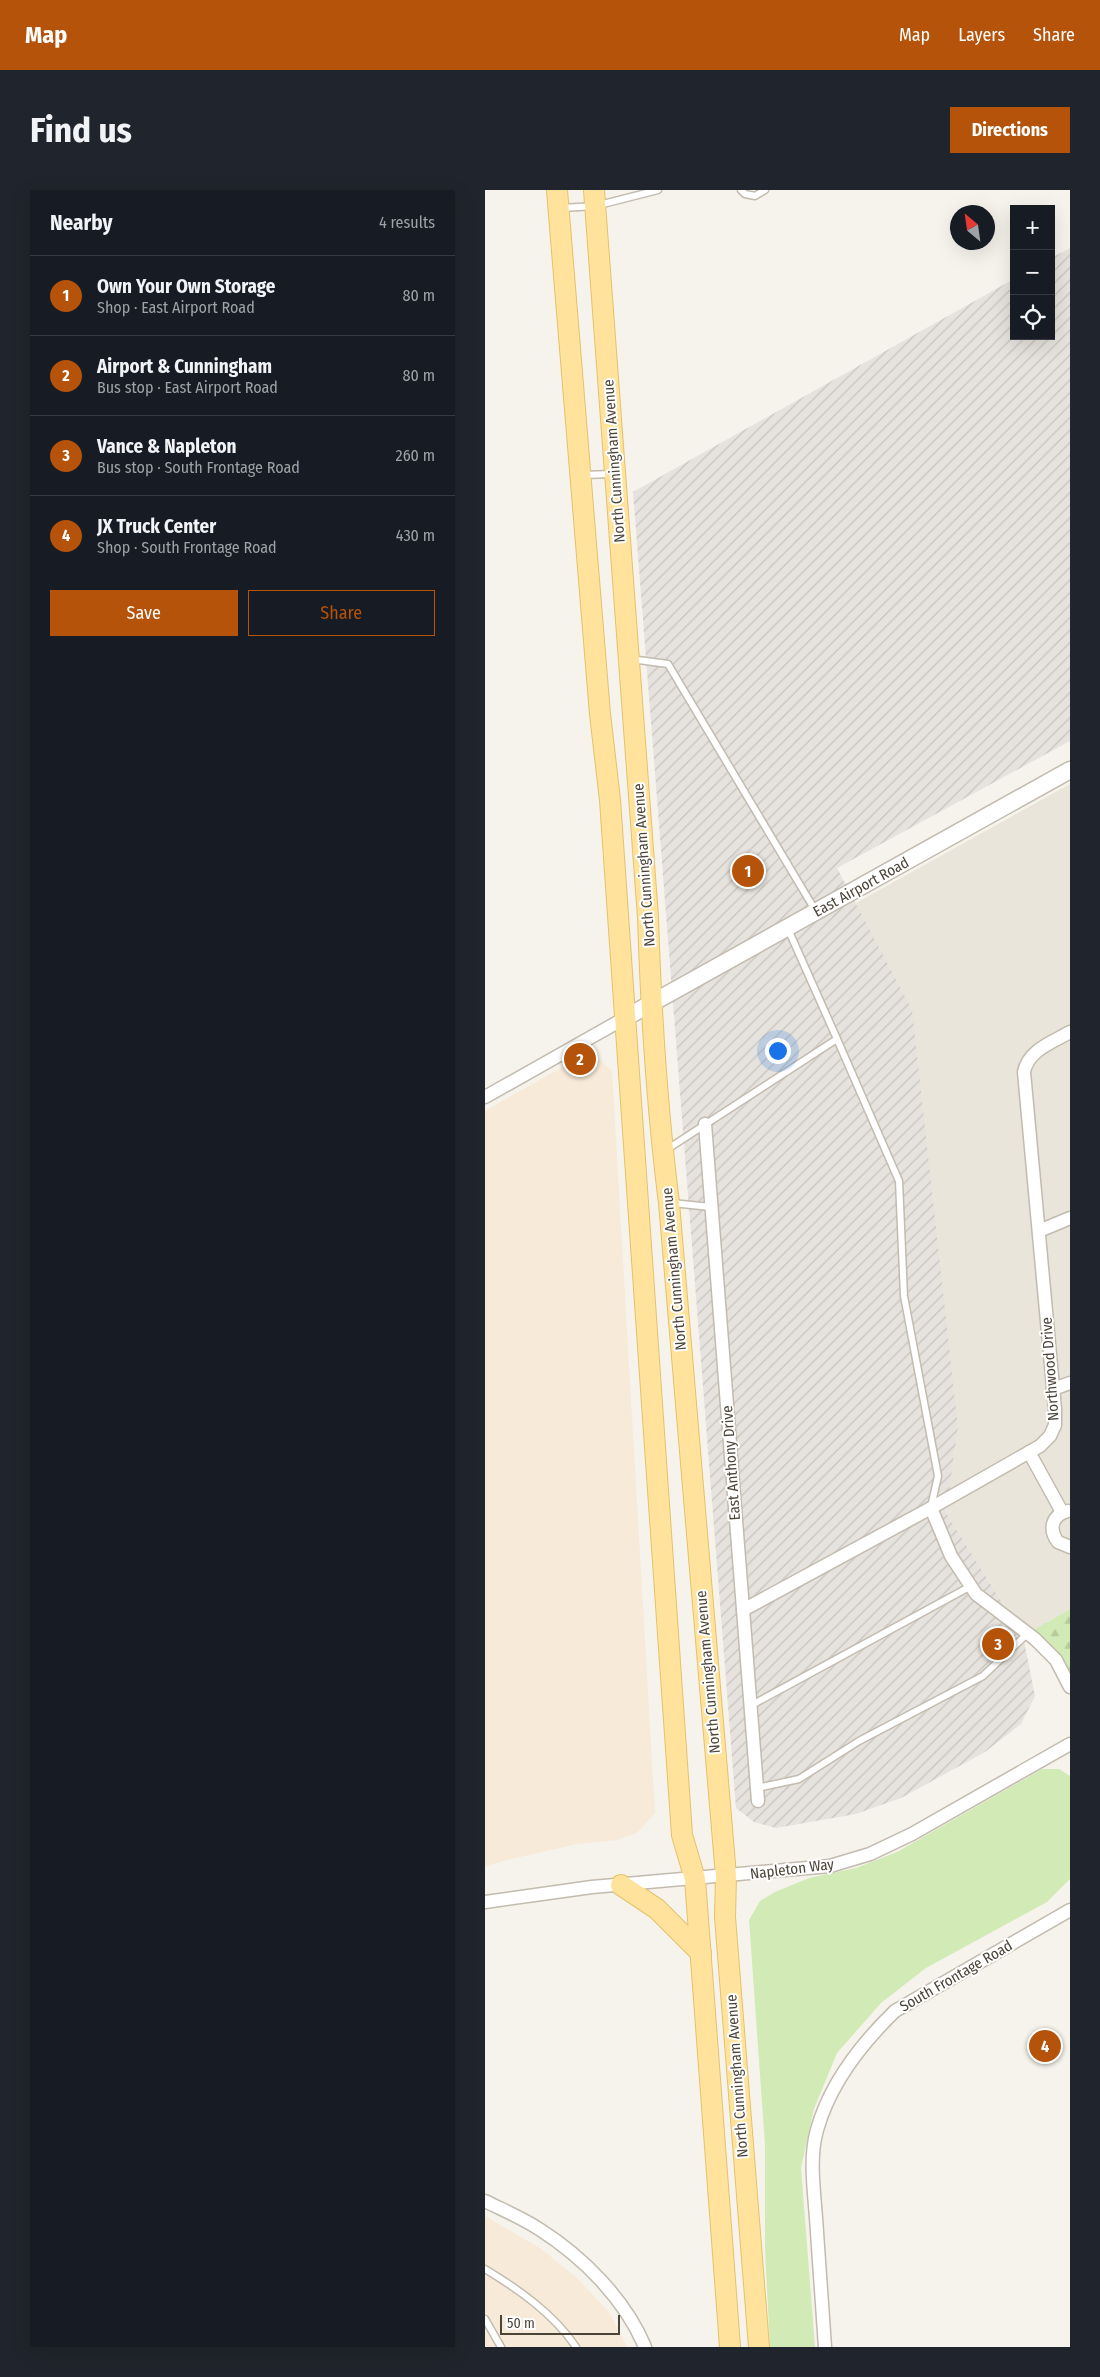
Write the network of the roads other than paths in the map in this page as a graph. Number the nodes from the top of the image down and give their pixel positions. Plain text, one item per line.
1 (658, 190) edge
2 (741, 190) edge
3 (765, 190) edge
4 (595, 198) edge
5 (557, 199) edge
6 (615, 474) junction
7 (580, 476) junction
8 (629, 659) junction
9 (1070, 770) edge
10 (816, 912) junction
11 (788, 927) junction
12 (651, 1003) junction
13 (625, 1018) junction
14 (1070, 1032) edge
15 (837, 1039) junction
16 (485, 1097) edge
17 (705, 1124) junction
18 (663, 1152) junction
19 (669, 1203) junction
20 (711, 1207) junction
21 (1070, 1218) edge
22 (1039, 1231) junction
23 (1070, 1383) edge
24 (1053, 1389) junction
25 (1029, 1452) junction
26 (931, 1508) junction
27 (1066, 1512) edge
28 (1070, 1546) edge
29 (971, 1586) junction
30 (743, 1610) junction
31 (1027, 1634) junction
32 (1070, 1687) edge
33 (750, 1706) junction
34 (1070, 1744) edge
35 (757, 1788) junction
36 (758, 1801) dead end
37 (726, 1876) junction
38 (695, 1879) junction
39 (621, 1885) junction
40 (485, 1902) edge
41 (1070, 1910) edge
42 (701, 1953) junction
43 (485, 2201) edge
44 (485, 2269) edge
45 (485, 2318) edge
46 (574, 2346) edge
47 (501, 2347) edge
48 (645, 2347) edge
49 (730, 2347) edge
50 (759, 2347) edge
51 (825, 2347) edge

1 - 4 lane
2 - 3 lane
4 - 5 lane
4 - 6 main road, North Cunningham Avenue
5 - 7 main road, North Cunningham Avenue
6 - 7 lane
6 - 8 main road, North Cunningham Avenue
7 - 13 main road, North Cunningham Avenue
8 - 10 lane
8 - 12 main road, North Cunningham Avenue
9 - 10 street, East Airport Road
10 - 11 street, East Airport Road
11 - 12 street, East Airport Road
11 - 15 lane
12 - 13 street, East Airport Road
12 - 18 main road, North Cunningham Avenue
13 - 16 street
13 - 38 main road, North Cunningham Avenue
14 - 22 street, Northwood Drive
15 - 17 lane
15 - 26 lane
17 - 18 lane
17 - 20 street, East Anthony Drive
18 - 19 main road, North Cunningham Avenue
19 - 20 lane
19 - 37 main road, North Cunningham Avenue
20 - 30 street, East Anthony Drive
21 - 22 street
22 - 24 street, Northwood Drive
23 - 24 street
24 - 25 street, Northwood Drive
25 - 26 street, Northwood Drive
25 - 27 street
26 - 29 street
26 - 30 street, Northwood Drive
27 - 28 street
29 - 31 street
29 - 33 lane
30 - 33 street, East Anthony Drive
31 - 32 street
31 - 35 lane
33 - 35 street, East Anthony Drive
34 - 37 street, Napleton Way
35 - 36 street, East Anthony Drive
37 - 38 street, Napleton Way
37 - 50 main road, North Cunningham Avenue
38 - 39 street, Napleton Way
38 - 42 main road, North Cunningham Avenue
39 - 40 street, Napleton Way
39 - 42 main road
41 - 51 street, South Frontage Road
42 - 49 main road, North Cunningham Avenue
43 - 48 street
44 - 46 lane
45 - 47 lane

